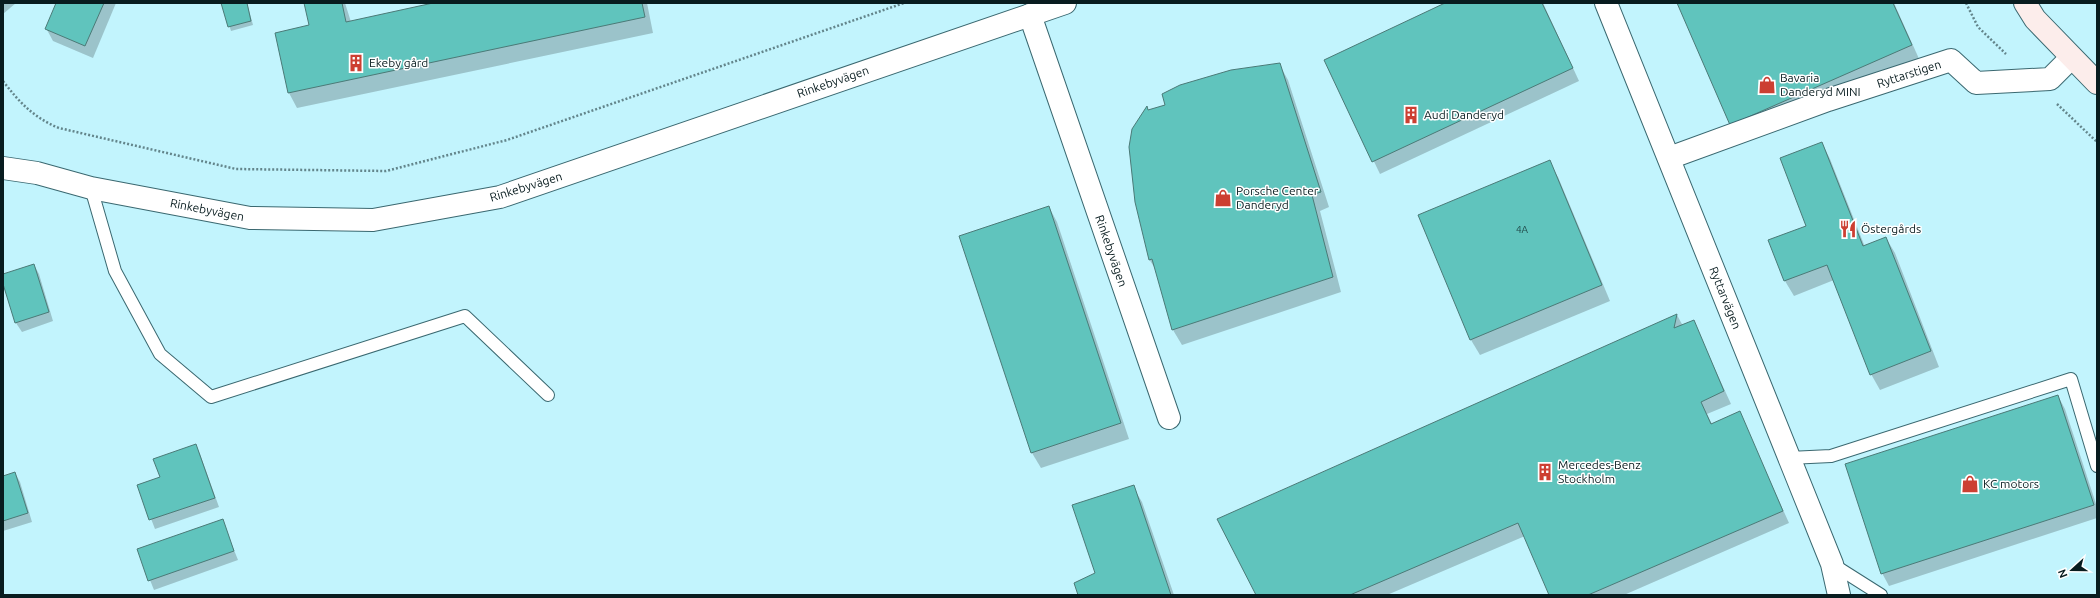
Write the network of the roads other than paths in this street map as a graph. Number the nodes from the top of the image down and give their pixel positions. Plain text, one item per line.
1 (1065, 3) edge
2 (1606, 3) edge
3 (2025, 3) edge
4 (1030, 15) junction
5 (2071, 58) junction
6 (2097, 83) edge
7 (1669, 158) junction
8 (3, 168) edge
9 (91, 188) junction
10 (548, 395) dead end
11 (1169, 418) dead end
12 (1789, 458) junction
13 (2097, 466) edge
14 (1832, 564) junction
15 (1839, 595) edge
16 (1881, 595) edge

1 - 4 street, Rinkebyvägen
2 - 7 street, Ryttarvägen
3 - 5 street
4 - 9 street, Rinkebyvägen
4 - 11 street, Rinkebyvägen
5 - 6 street
5 - 7 street, Ryttarstigen
7 - 12 street, Ryttarvägen
8 - 9 street, Rinkebyvägen
9 - 10 lane
12 - 13 lane
12 - 14 street, Ryttarvägen
14 - 15 street, Ryttarvägen
14 - 16 lane

